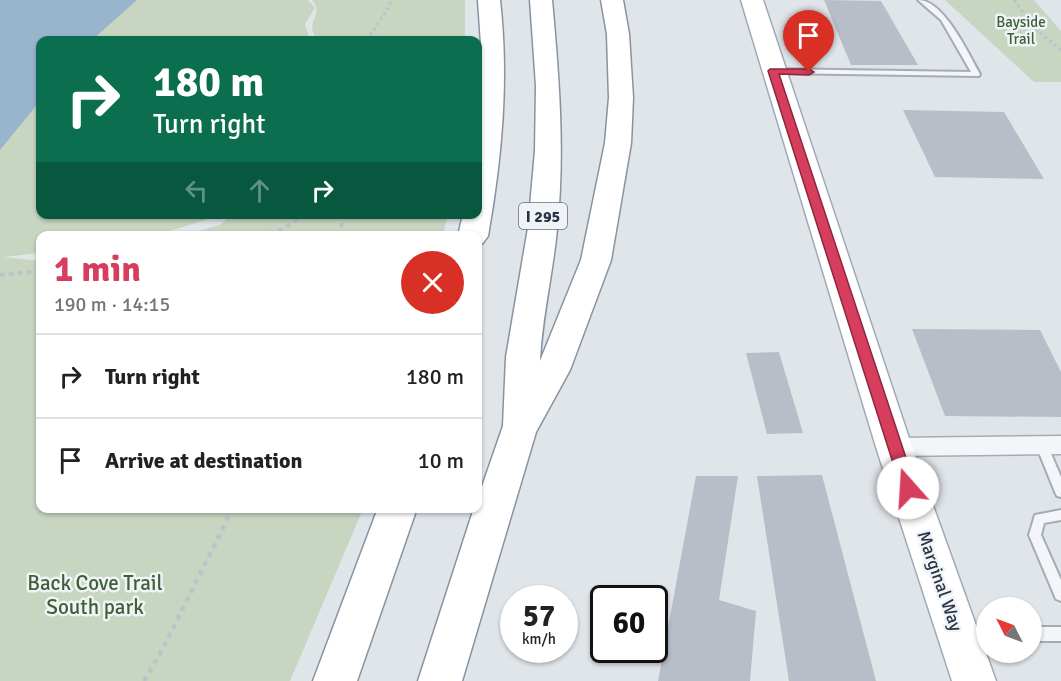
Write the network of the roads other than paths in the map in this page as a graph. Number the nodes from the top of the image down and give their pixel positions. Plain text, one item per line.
1 (489, 0) edge
2 (541, 0) edge
3 (612, 0) edge
4 (752, 0) edge
5 (921, 0) edge
6 (773, 71) junction
7 (482, 194) edge
8 (518, 431) junction
9 (1051, 445) edge
10 (894, 447) junction
11 (1061, 492) edge
12 (396, 513) edge
13 (1061, 515) edge
14 (1061, 595) edge
15 (972, 632) edge
16 (1042, 634) edge
17 (1061, 634) edge
18 (335, 681) edge
19 (440, 681) edge
20 (974, 681) edge

1 - 7 main road
2 - 8 main road, I 295
3 - 8 main road
4 - 6 main road, Marginal Way
5 - 6 lane
6 - 10 main road, Marginal Way
8 - 19 main road, I 295
9 - 10 street
9 - 11 lane
10 - 15 main road, Marginal Way
12 - 18 main road
13 - 14 lane
15 - 20 main road, Marginal Way
16 - 17 lane

